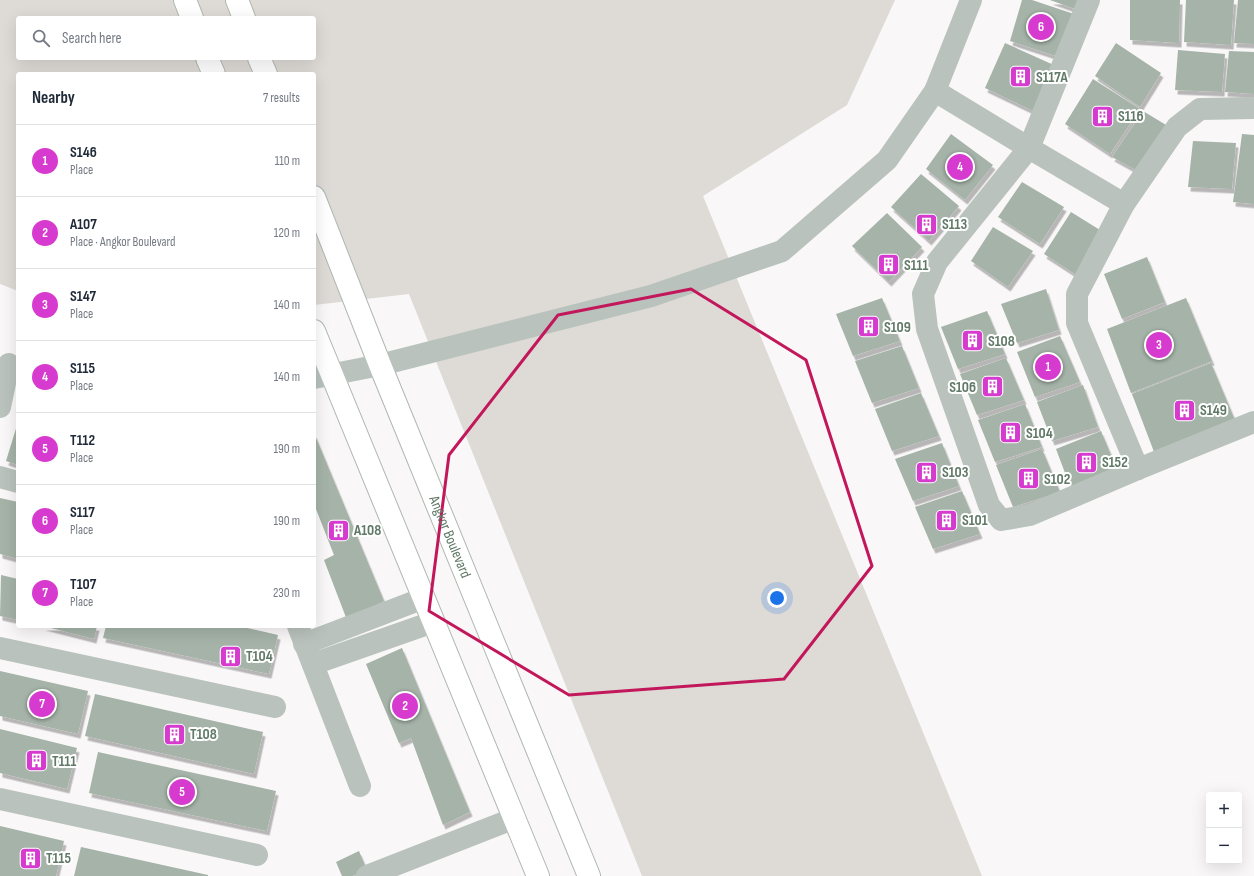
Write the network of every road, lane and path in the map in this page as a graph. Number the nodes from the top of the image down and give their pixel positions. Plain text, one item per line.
1 (185, 0) edge
2 (236, 0) edge
3 (971, 0) edge
4 (1089, 0) edge
5 (191, 16) edge
6 (243, 16) edge
7 (208, 60) edge
8 (260, 60) edge
9 (213, 72) edge
10 (265, 72) edge
11 (935, 91) junction
12 (1254, 108) edge
13 (1029, 148) junction
14 (316, 202) edge
15 (1124, 204) junction
16 (316, 340) edge
17 (9, 364) edge
18 (380, 365) junction
19 (323, 376) edge
20 (0, 407) edge
21 (1254, 422) edge
22 (1138, 469) junction
23 (0, 477) edge
24 (16, 481) edge
25 (424, 598) junction
26 (433, 622) junction
27 (301, 635) edge
28 (0, 648) edge
29 (313, 664) junction
30 (275, 707) dead end
31 (360, 786) dead end
32 (0, 799) edge
33 (515, 818) junction
34 (257, 855) dead end
35 (367, 876) edge
36 (538, 876) edge
37 (589, 876) edge

1 - 5 main road
2 - 6 main road
3 - 11 street
4 - 13 street
7 - 9 main road
8 - 10 main road
11 - 13 street
11 - 18 street
12 - 15 street
13 - 15 street
13 - 22 street
14 - 18 main road, Angkor Boulevard
15 - 22 street
16 - 19 main road
17 - 20 street
18 - 19 street
18 - 37 main road, Angkor Boulevard
19 - 25 main road
21 - 22 street
23 - 24 street
25 - 26 main road
25 - 27 street
26 - 29 street
26 - 33 main road
27 - 29 street
28 - 30 street
29 - 31 street
32 - 34 street
33 - 35 street
33 - 36 main road

